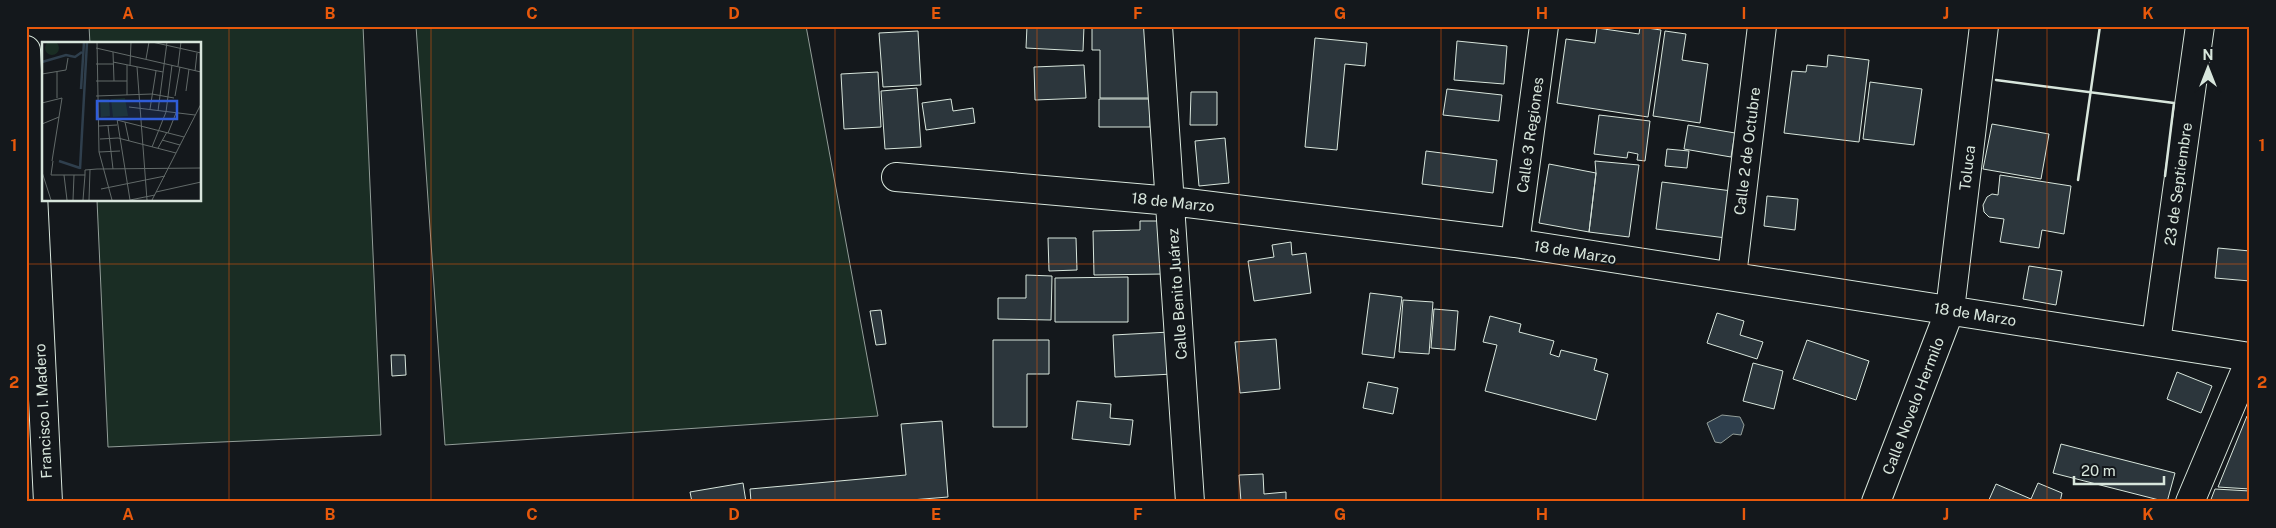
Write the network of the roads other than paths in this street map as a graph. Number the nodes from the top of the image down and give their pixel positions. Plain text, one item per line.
1 (1158, 26) edge
2 (1544, 26) edge
3 (1762, 26) edge
4 (1984, 26) edge
5 (2200, 26) edge
6 (26, 50) edge
7 (896, 177) dead end
8 (1171, 201) junction
9 (1515, 243) junction
10 (1732, 276) junction
11 (1950, 310) junction
12 (2156, 342) junction
13 (2250, 358) edge
14 (48, 502) edge
15 (1190, 502) edge
16 (1876, 502) edge
17 (2190, 502) edge

1 - 8 street, Calle Benito Juárez
2 - 9 street, Calle 3 Regiones
3 - 10 street, Calle 2 de Octubre
4 - 11 street, Toluca
5 - 12 street, 23 de Septiembre
6 - 14 street, Francisco I. Madero
7 - 8 street, 18 de Marzo
8 - 9 street, 18 de Marzo
8 - 15 street, Calle Benito Juárez
9 - 10 street, 18 de Marzo
10 - 11 street, 18 de Marzo
11 - 12 street, 18 de Marzo
11 - 16 street, Calle Novelo Hermilo
12 - 13 street, 18 de Marzo
13 - 17 street

